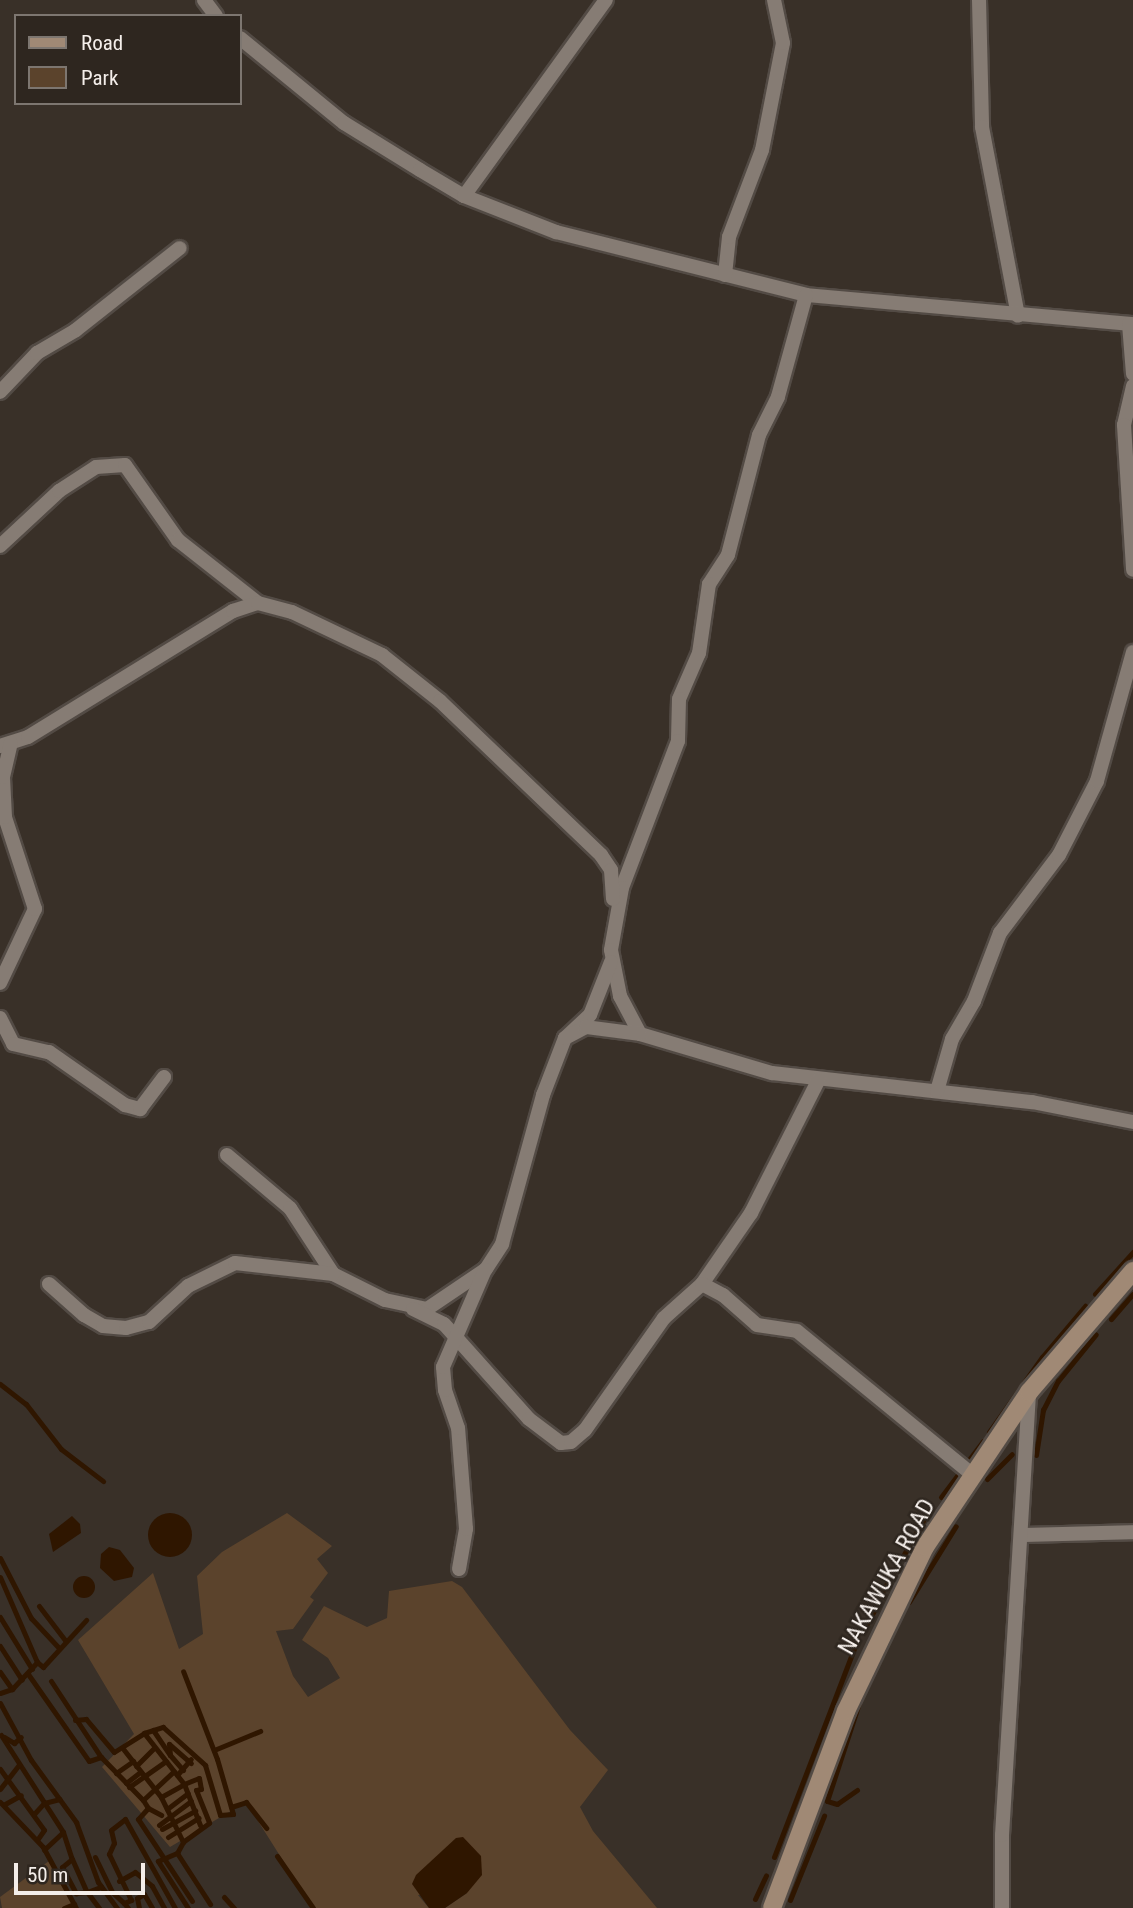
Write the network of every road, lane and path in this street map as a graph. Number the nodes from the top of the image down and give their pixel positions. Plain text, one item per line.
1 (606, 0) edge
2 (774, 0) edge
3 (979, 0) edge
4 (242, 40) edge
5 (464, 196) junction
6 (180, 248) dead end
7 (725, 275) junction
8 (806, 295) junction
9 (1017, 316) junction
10 (1131, 324) edge
11 (1133, 373) edge
12 (1133, 386) edge
13 (0, 392) edge
14 (0, 546) edge
15 (1133, 570) edge
16 (258, 603) junction
17 (1133, 652) edge
18 (5, 744) edge
19 (2, 775) edge
20 (611, 950) junction
21 (0, 983) edge
22 (0, 1018) edge
23 (640, 1034) junction
24 (565, 1038) junction
25 (164, 1077) dead end
26 (819, 1079) junction
27 (937, 1091) junction
28 (1133, 1122) edge
29 (227, 1155) dead end
30 (486, 1269) junction
31 (1133, 1271) edge
32 (333, 1275) junction
33 (49, 1284) dead end
34 (702, 1284) junction
35 (414, 1309) junction
36 (455, 1339) junction
37 (1029, 1392) junction
38 (973, 1475) junction
39 (1133, 1532) edge
40 (1021, 1535) junction
41 (459, 1569) dead end
42 (772, 1908) edge
43 (1002, 1908) edge

1 - 5 street
2 - 7 street
3 - 9 street
4 - 5 street
5 - 7 street
6 - 13 street
7 - 8 street
8 - 9 street
8 - 20 street
9 - 10 street
10 - 11 street
12 - 15 street
14 - 16 street
16 - 18 street
16 - 20 street
17 - 27 street
18 - 19 street
19 - 21 street
20 - 23 street
20 - 24 street
22 - 25 street
23 - 24 street
23 - 26 street
24 - 30 street
26 - 27 street
26 - 34 street
27 - 28 street
29 - 32 street
30 - 35 street
30 - 36 street
31 - 37 main road, NAKAWUKA ROAD
32 - 33 street
32 - 35 street
34 - 36 street
34 - 38 street
35 - 36 street
36 - 41 street
37 - 38 main road, NAKAWUKA ROAD
37 - 40 street
38 - 42 main road, NAKAWUKA ROAD
39 - 40 street
40 - 43 street

